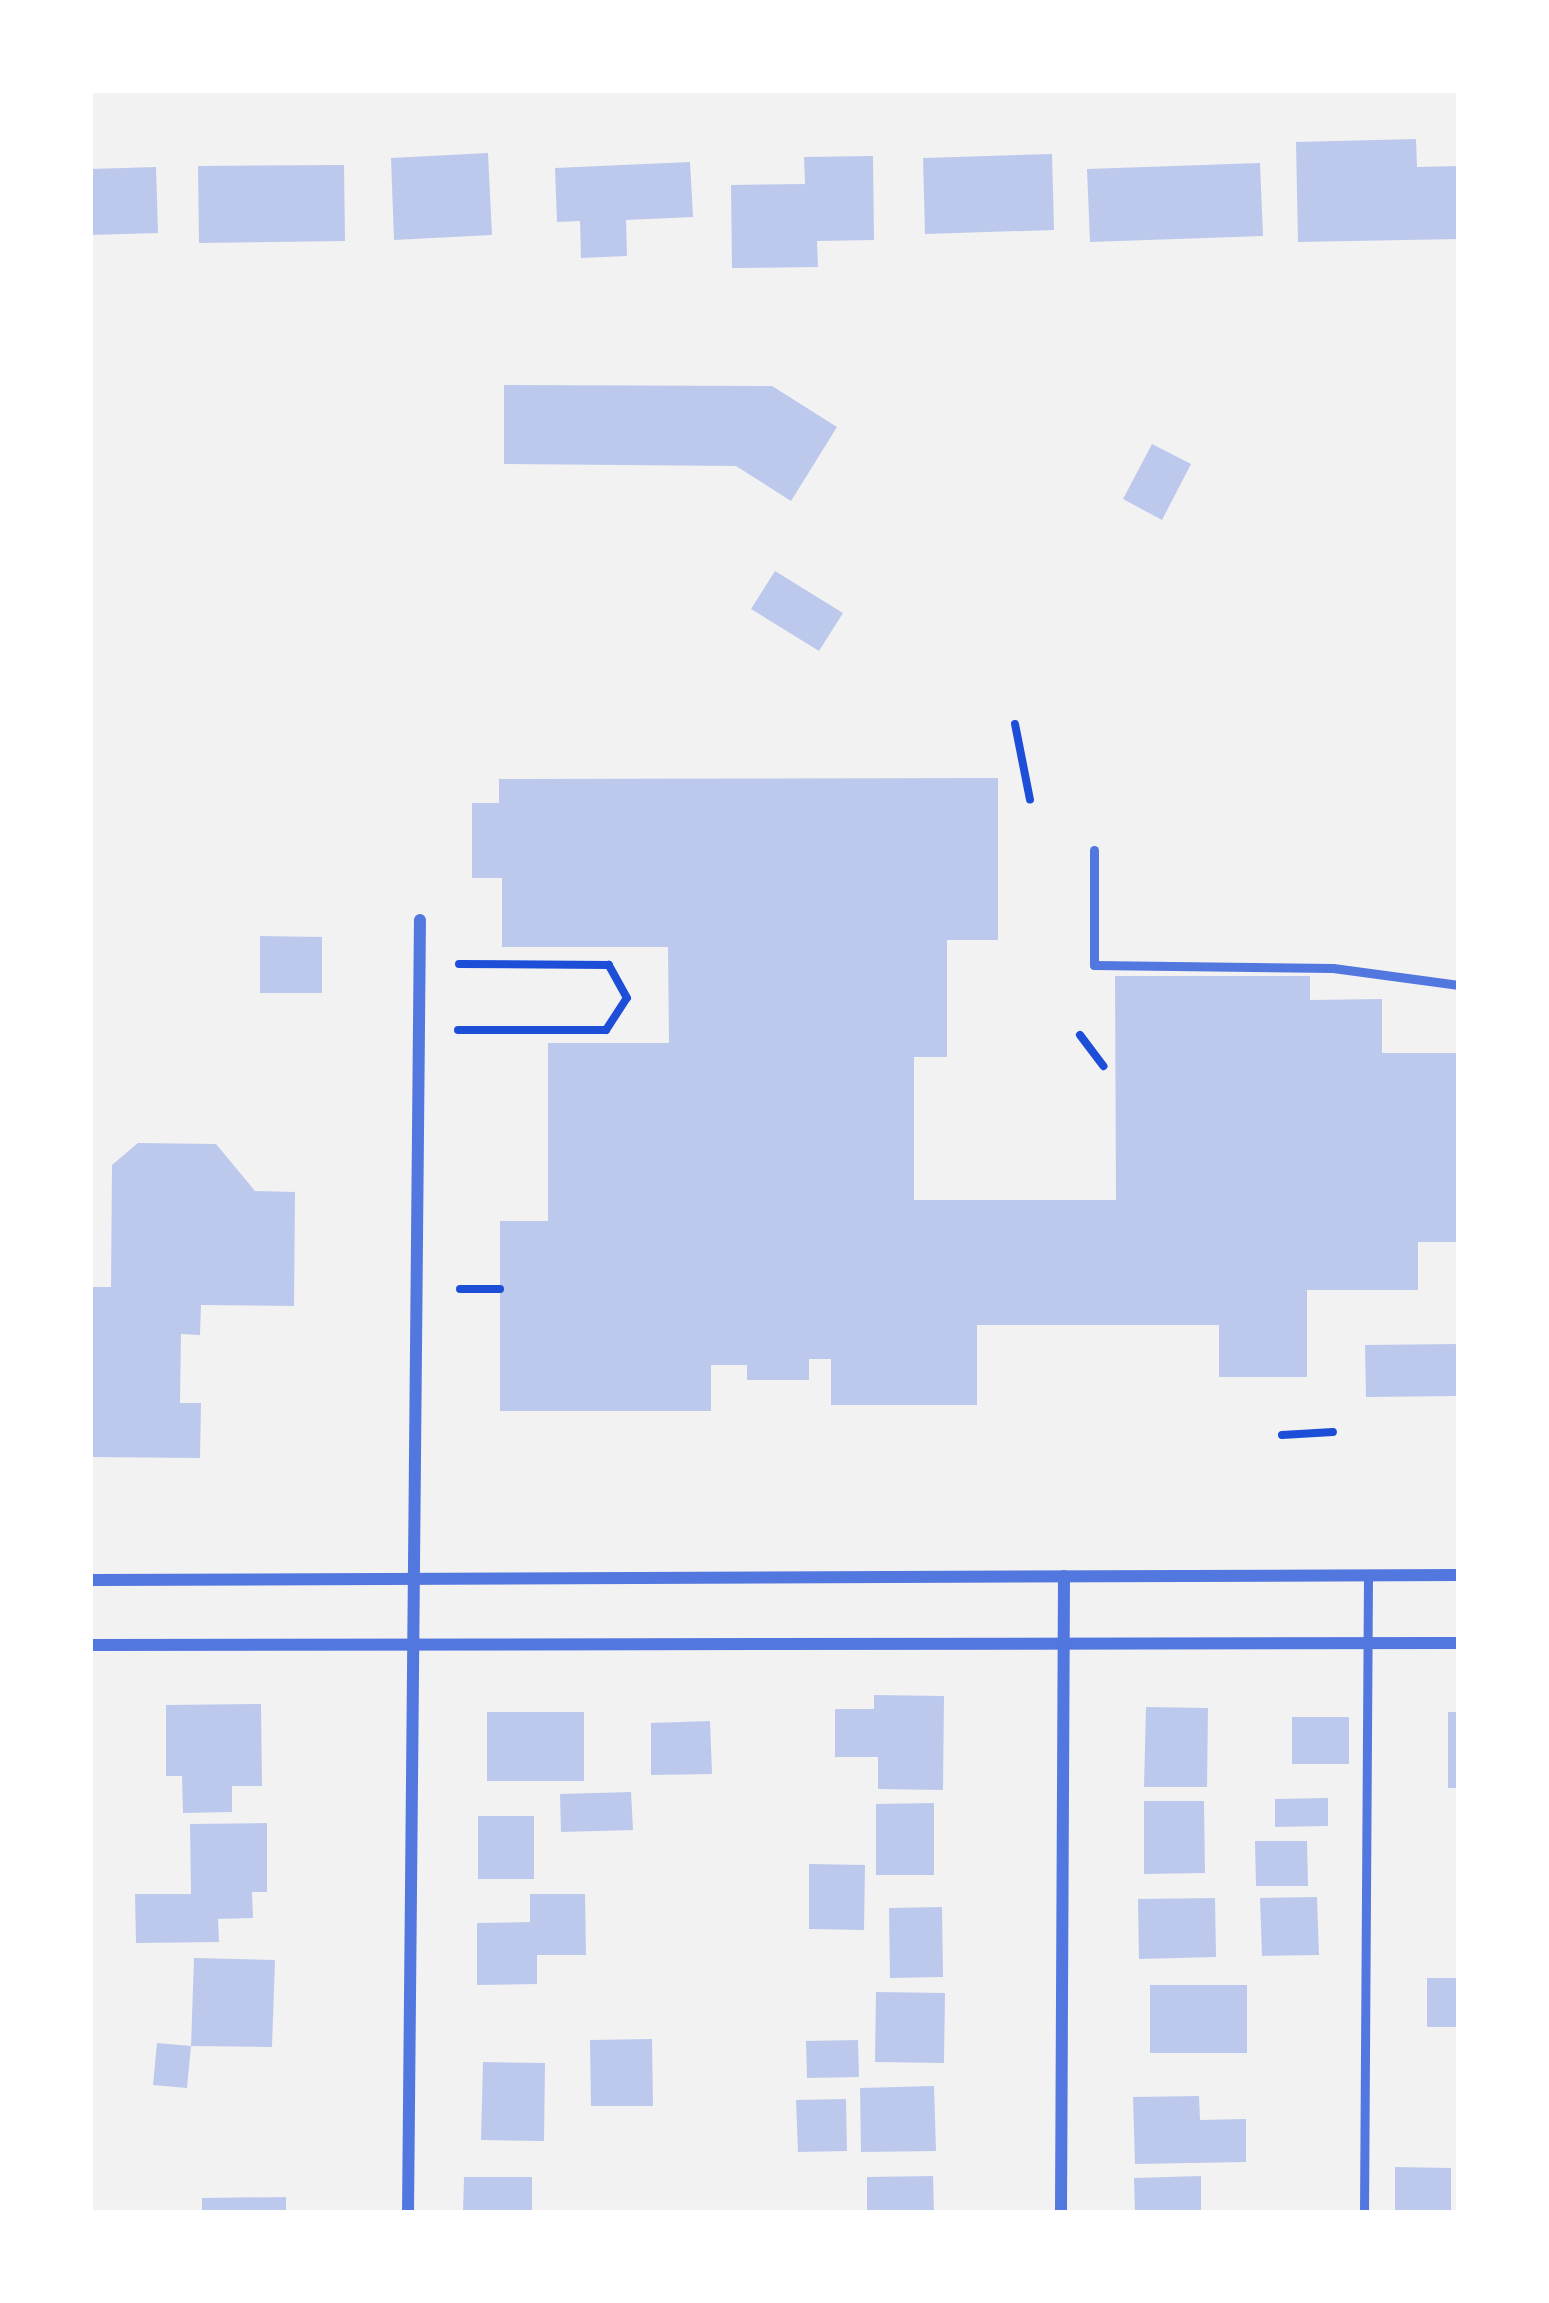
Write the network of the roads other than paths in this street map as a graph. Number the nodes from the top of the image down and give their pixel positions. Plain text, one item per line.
1 (1094, 850) dead end
2 (420, 920) dead end
3 (1459, 985) edge
4 (1368, 1575) junction
5 (1459, 1575) edge
6 (1064, 1576) junction
7 (415, 1578) junction
8 (90, 1580) edge
9 (1368, 1643) junction
10 (1459, 1643) edge
11 (1064, 1644) junction
12 (90, 1645) edge
13 (416, 1645) junction
14 (408, 2213) edge
15 (1061, 2213) edge
16 (1364, 2213) edge

1 - 3 lane
2 - 7 street
4 - 5 street
4 - 6 street
4 - 9 lane
6 - 7 street
6 - 11 street
7 - 8 street
7 - 13 street
9 - 10 street
9 - 11 street
9 - 16 lane
11 - 13 street
11 - 15 street
12 - 13 street
13 - 14 street

